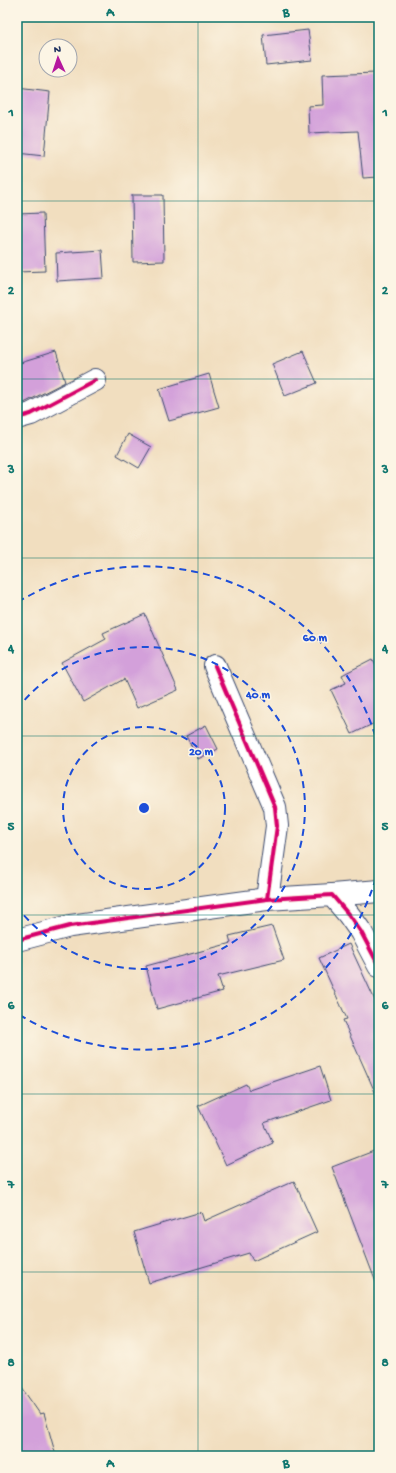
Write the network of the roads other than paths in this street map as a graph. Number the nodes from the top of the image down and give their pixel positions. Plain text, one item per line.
1 (96, 380) dead end
2 (17, 418) edge
3 (215, 666) dead end
4 (379, 891) edge
5 (332, 895) junction
6 (267, 899) junction
7 (17, 940) edge
8 (379, 966) edge

1 - 2 street
3 - 6 street
4 - 5 street
5 - 6 street
5 - 8 street
6 - 7 street

